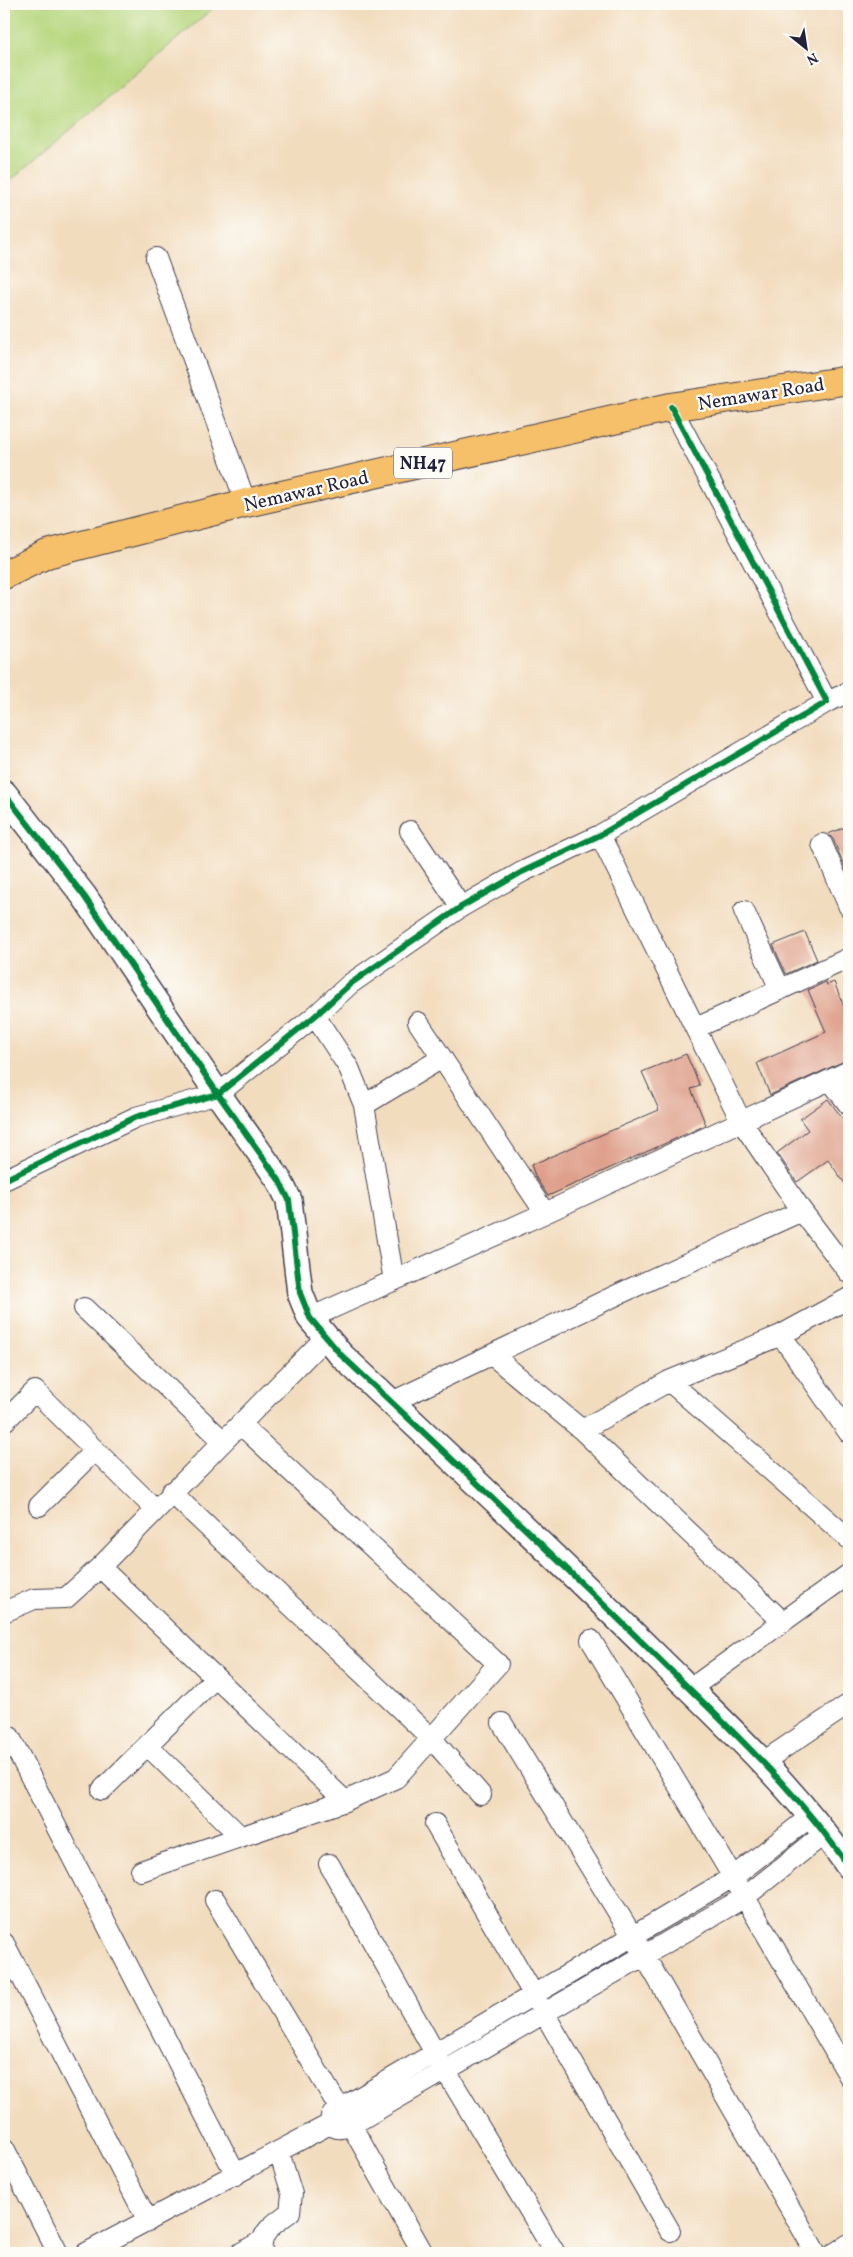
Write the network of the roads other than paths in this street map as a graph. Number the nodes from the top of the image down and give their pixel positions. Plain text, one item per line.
1 (156, 258) dead end
2 (849, 380) edge
3 (671, 407) junction
4 (246, 504) junction
5 (4, 575) edge
6 (849, 692) edge
7 (828, 702) junction
8 (4, 793) edge
9 (410, 832) dead end
10 (600, 835) junction
11 (822, 844) dead end
12 (843, 875) edge
13 (461, 907) junction
14 (849, 907) edge
15 (744, 911) dead end
16 (849, 958) edge
17 (780, 989) junction
18 (315, 1016) junction
19 (418, 1022) dead end
20 (696, 1028) junction
21 (442, 1058) junction
22 (849, 1071) edge
23 (830, 1080) junction
24 (218, 1094) junction
25 (364, 1105) junction
26 (849, 1105) edge
27 (741, 1121) junction
28 (4, 1180) edge
29 (802, 1211) junction
30 (545, 1214) junction
31 (849, 1273) edge
32 (394, 1281) junction
33 (849, 1298) edge
34 (84, 1308) dead end
35 (310, 1318) junction
36 (781, 1335) junction
37 (326, 1337) junction
38 (492, 1355) junction
39 (669, 1381) junction
40 (392, 1402) junction
41 (6, 1420) dead end
42 (240, 1424) junction
43 (582, 1430) junction
44 (849, 1433) edge
45 (223, 1441) junction
46 (95, 1450) junction
47 (171, 1492) junction
48 (39, 1506) dead end
49 (155, 1509) junction
50 (849, 1539) edge
51 (100, 1568) junction
52 (849, 1574) edge
53 (4, 1612) edge
54 (783, 1622) junction
55 (591, 1640) dead end
56 (215, 1678) junction
57 (690, 1689) junction
58 (849, 1704) edge
59 (502, 1723) dead end
60 (10, 1737) dead end
61 (432, 1740) junction
62 (147, 1745) junction
63 (763, 1762) junction
64 (102, 1790) dead end
65 (481, 1795) dead end
66 (346, 1801) junction
67 (434, 1824) dead end
68 (817, 1826) junction
69 (241, 1837) junction
70 (329, 1864) dead end
71 (849, 1868) edge
72 (141, 1871) dead end
73 (733, 1877) junction
74 (745, 1897) junction
75 (215, 1900) dead end
76 (632, 1935) junction
77 (4, 1943) edge
78 (644, 1955) junction
79 (532, 1995) junction
80 (544, 2013) junction
81 (435, 2053) junction
82 (446, 2070) junction
83 (849, 2076) edge
84 (341, 2119) junction
85 (4, 2148) edge
86 (279, 2152) junction
87 (236, 2175) junction
88 (148, 2221) junction
89 (670, 2230) dead end
90 (849, 2244) edge
91 (261, 2248) edge
92 (58, 2253) edge
93 (86, 2253) edge
94 (241, 2253) edge
95 (423, 2253) edge
96 (555, 2253) edge
97 (816, 2253) edge
98 (835, 2253) edge

1 - 4 street
2 - 3 highway, Nemawar Road / NH47
3 - 4 highway, Nemawar Road / NH47
3 - 7 street
4 - 5 highway, Nemawar Road / NH47
6 - 7 street
7 - 10 street
8 - 24 street
9 - 13 street
10 - 13 street
10 - 20 street
11 - 12 street
12 - 14 street
13 - 18 street
15 - 17 street
16 - 17 street
17 - 20 street
18 - 24 street
18 - 25 street
19 - 21 street
20 - 27 street
21 - 25 street
21 - 30 street
22 - 23 street
23 - 26 street
23 - 27 street
24 - 28 street
24 - 35 street
25 - 32 street
27 - 29 street
27 - 30 street
29 - 31 street
29 - 38 street
30 - 32 street
32 - 35 street
33 - 36 street
34 - 45 street
35 - 37 street
36 - 39 street
36 - 44 street
37 - 40 street
37 - 42 street
38 - 40 street
38 - 43 street
39 - 43 street
39 - 50 street
40 - 57 street
41 - 46 street
42 - 45 street
42 - 61 street
43 - 54 street
45 - 47 street
46 - 48 street
46 - 49 street
47 - 49 street
47 - 61 street
49 - 51 street
51 - 53 street
51 - 56 street
52 - 54 street
54 - 57 street
55 - 73 street
56 - 62 street
56 - 66 street
57 - 63 street
58 - 63 street
59 - 76 street
60 - 87 street
61 - 65 street
61 - 66 street
62 - 64 street
62 - 69 street
63 - 68 street
66 - 69 street
67 - 79 street
68 - 71 street
68 - 73 street
68 - 74 street
69 - 72 street
70 - 81 street
73 - 74 street
73 - 76 street
74 - 78 street
74 - 83 street
75 - 84 street
76 - 78 street
76 - 79 street
77 - 88 street
78 - 80 street
78 - 97 street
79 - 80 street
79 - 81 street
80 - 82 street
80 - 89 street
81 - 82 street
81 - 84 street
82 - 84 street
82 - 96 street
84 - 86 street
84 - 95 street
85 - 92 street
86 - 87 street
86 - 91 street
87 - 88 street
88 - 93 street
90 - 98 street
91 - 94 street

